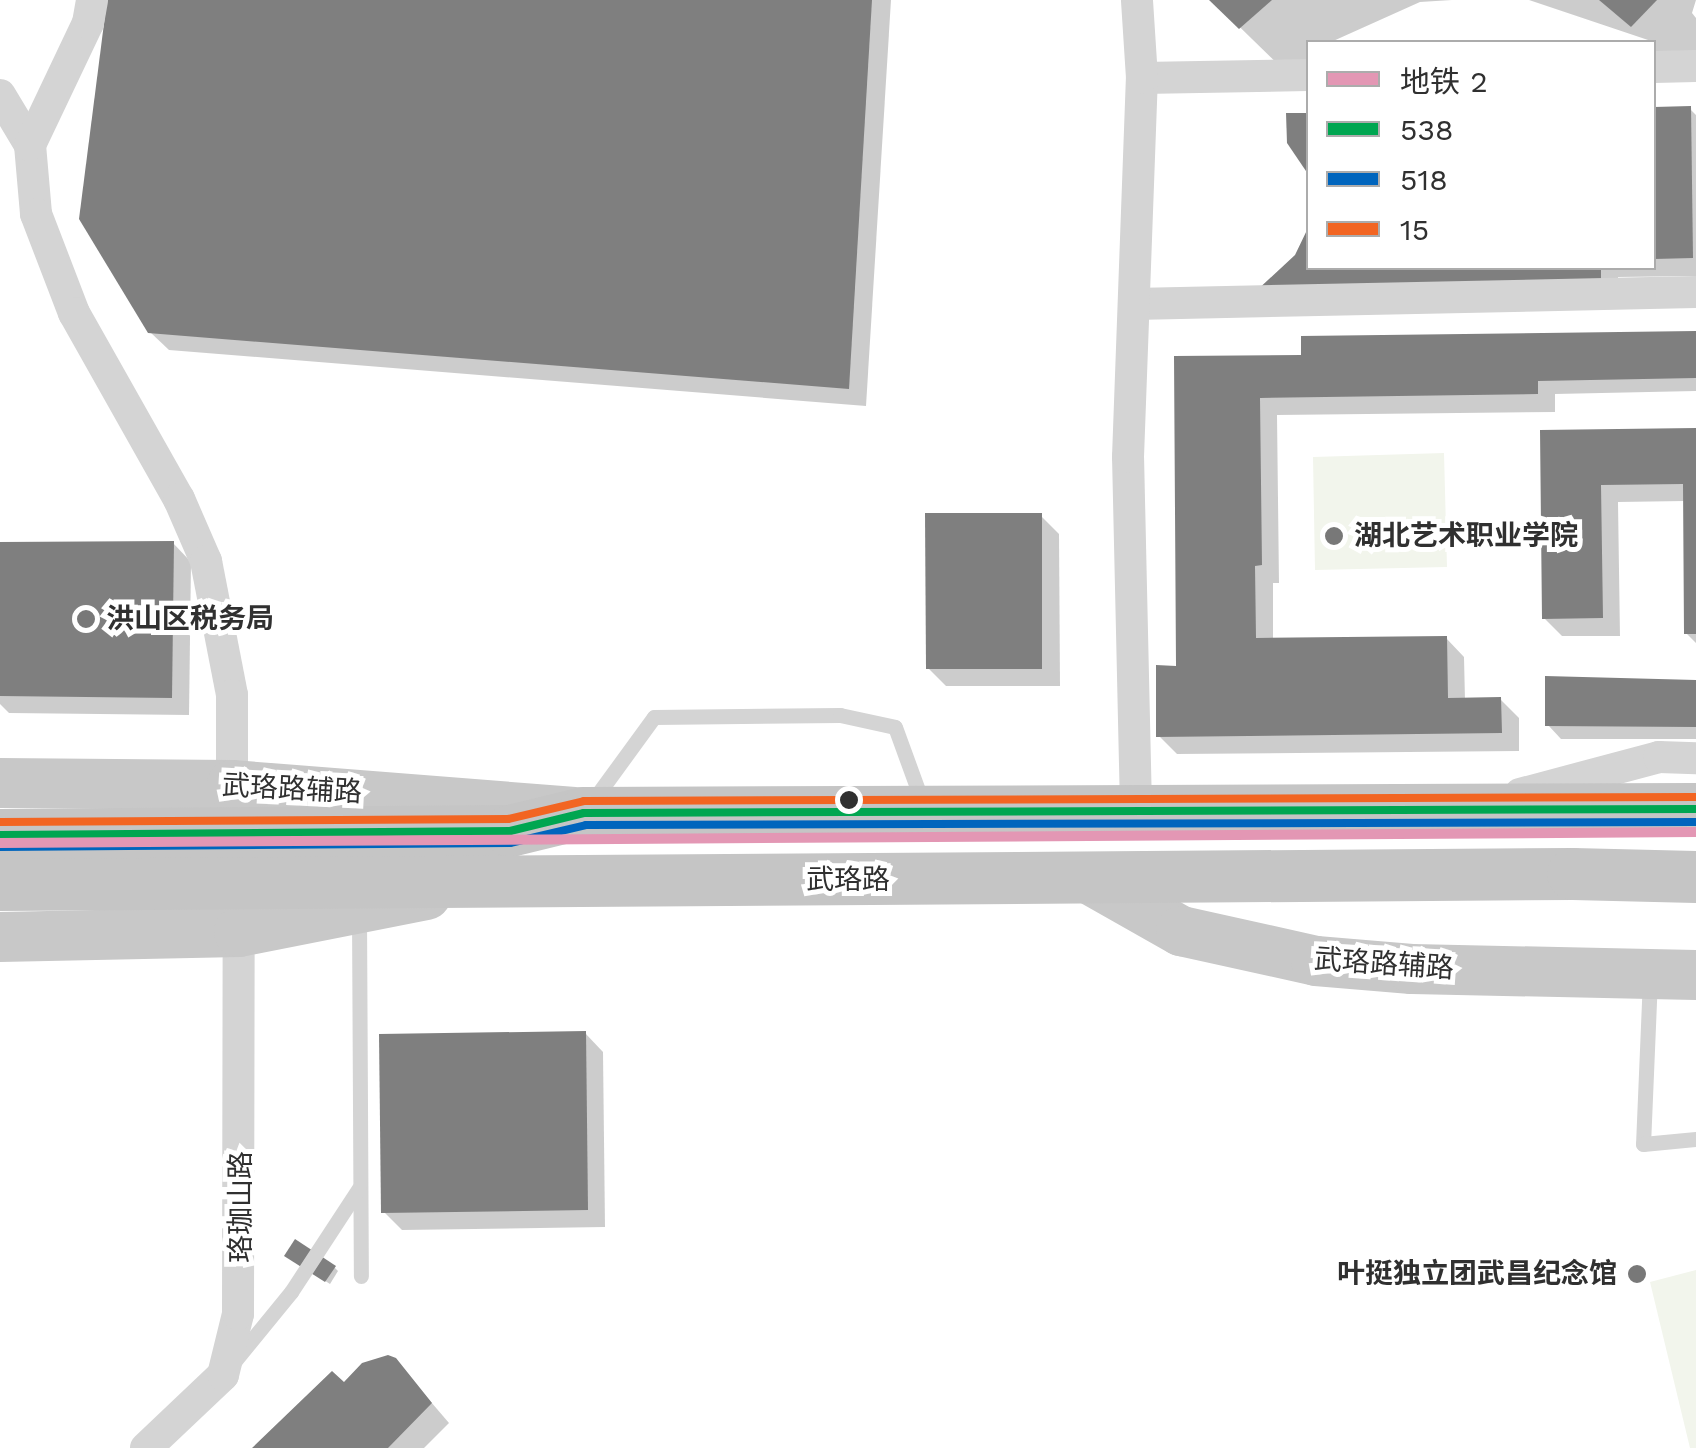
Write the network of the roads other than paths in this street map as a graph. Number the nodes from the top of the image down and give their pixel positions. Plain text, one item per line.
1 (92, 0) edge
2 (1137, 0) edge
3 (1696, 66) edge
4 (1656, 67) edge
5 (1306, 75) edge
6 (1142, 78) junction
7 (0, 95) edge
8 (30, 145) junction
9 (1696, 292) edge
10 (1134, 304) junction
11 (1696, 758) edge
12 (0, 783) edge
13 (232, 785) junction
14 (1136, 808) junction
15 (1472, 808) junction
16 (1696, 809) edge
17 (925, 810) junction
18 (584, 813) junction
19 (0, 835) edge
20 (1696, 877) edge
21 (1089, 879) junction
22 (505, 880) junction
23 (0, 885) edge
24 (359, 908) junction
25 (239, 932) junction
26 (0, 938) edge
27 (1673, 974) edge
28 (1696, 1138) edge
29 (359, 1188) junction
30 (361, 1276) dead end
31 (223, 1375) junction
32 (146, 1448) edge

1 - 8 street
2 - 6 street
3 - 4 street
5 - 6 street
6 - 10 street
7 - 8 street
8 - 13 street
9 - 10 street
10 - 14 street
11 - 15 street
12 - 13 main road, 武珞路辅路
13 - 18 main road, 武珞路辅路
14 - 15 highway
14 - 17 highway
15 - 16 highway
17 - 18 highway
17 - 18 lane
18 - 19 highway
20 - 21 highway, 武珞路
21 - 22 highway, 武珞路
21 - 27 main road, 武珞路辅路
22 - 23 highway, 武珞路
22 - 24 main road
24 - 25 main road
24 - 29 lane
25 - 26 main road
25 - 31 street, 珞珈山路
27 - 28 lane
29 - 30 lane
29 - 31 lane
31 - 32 street

